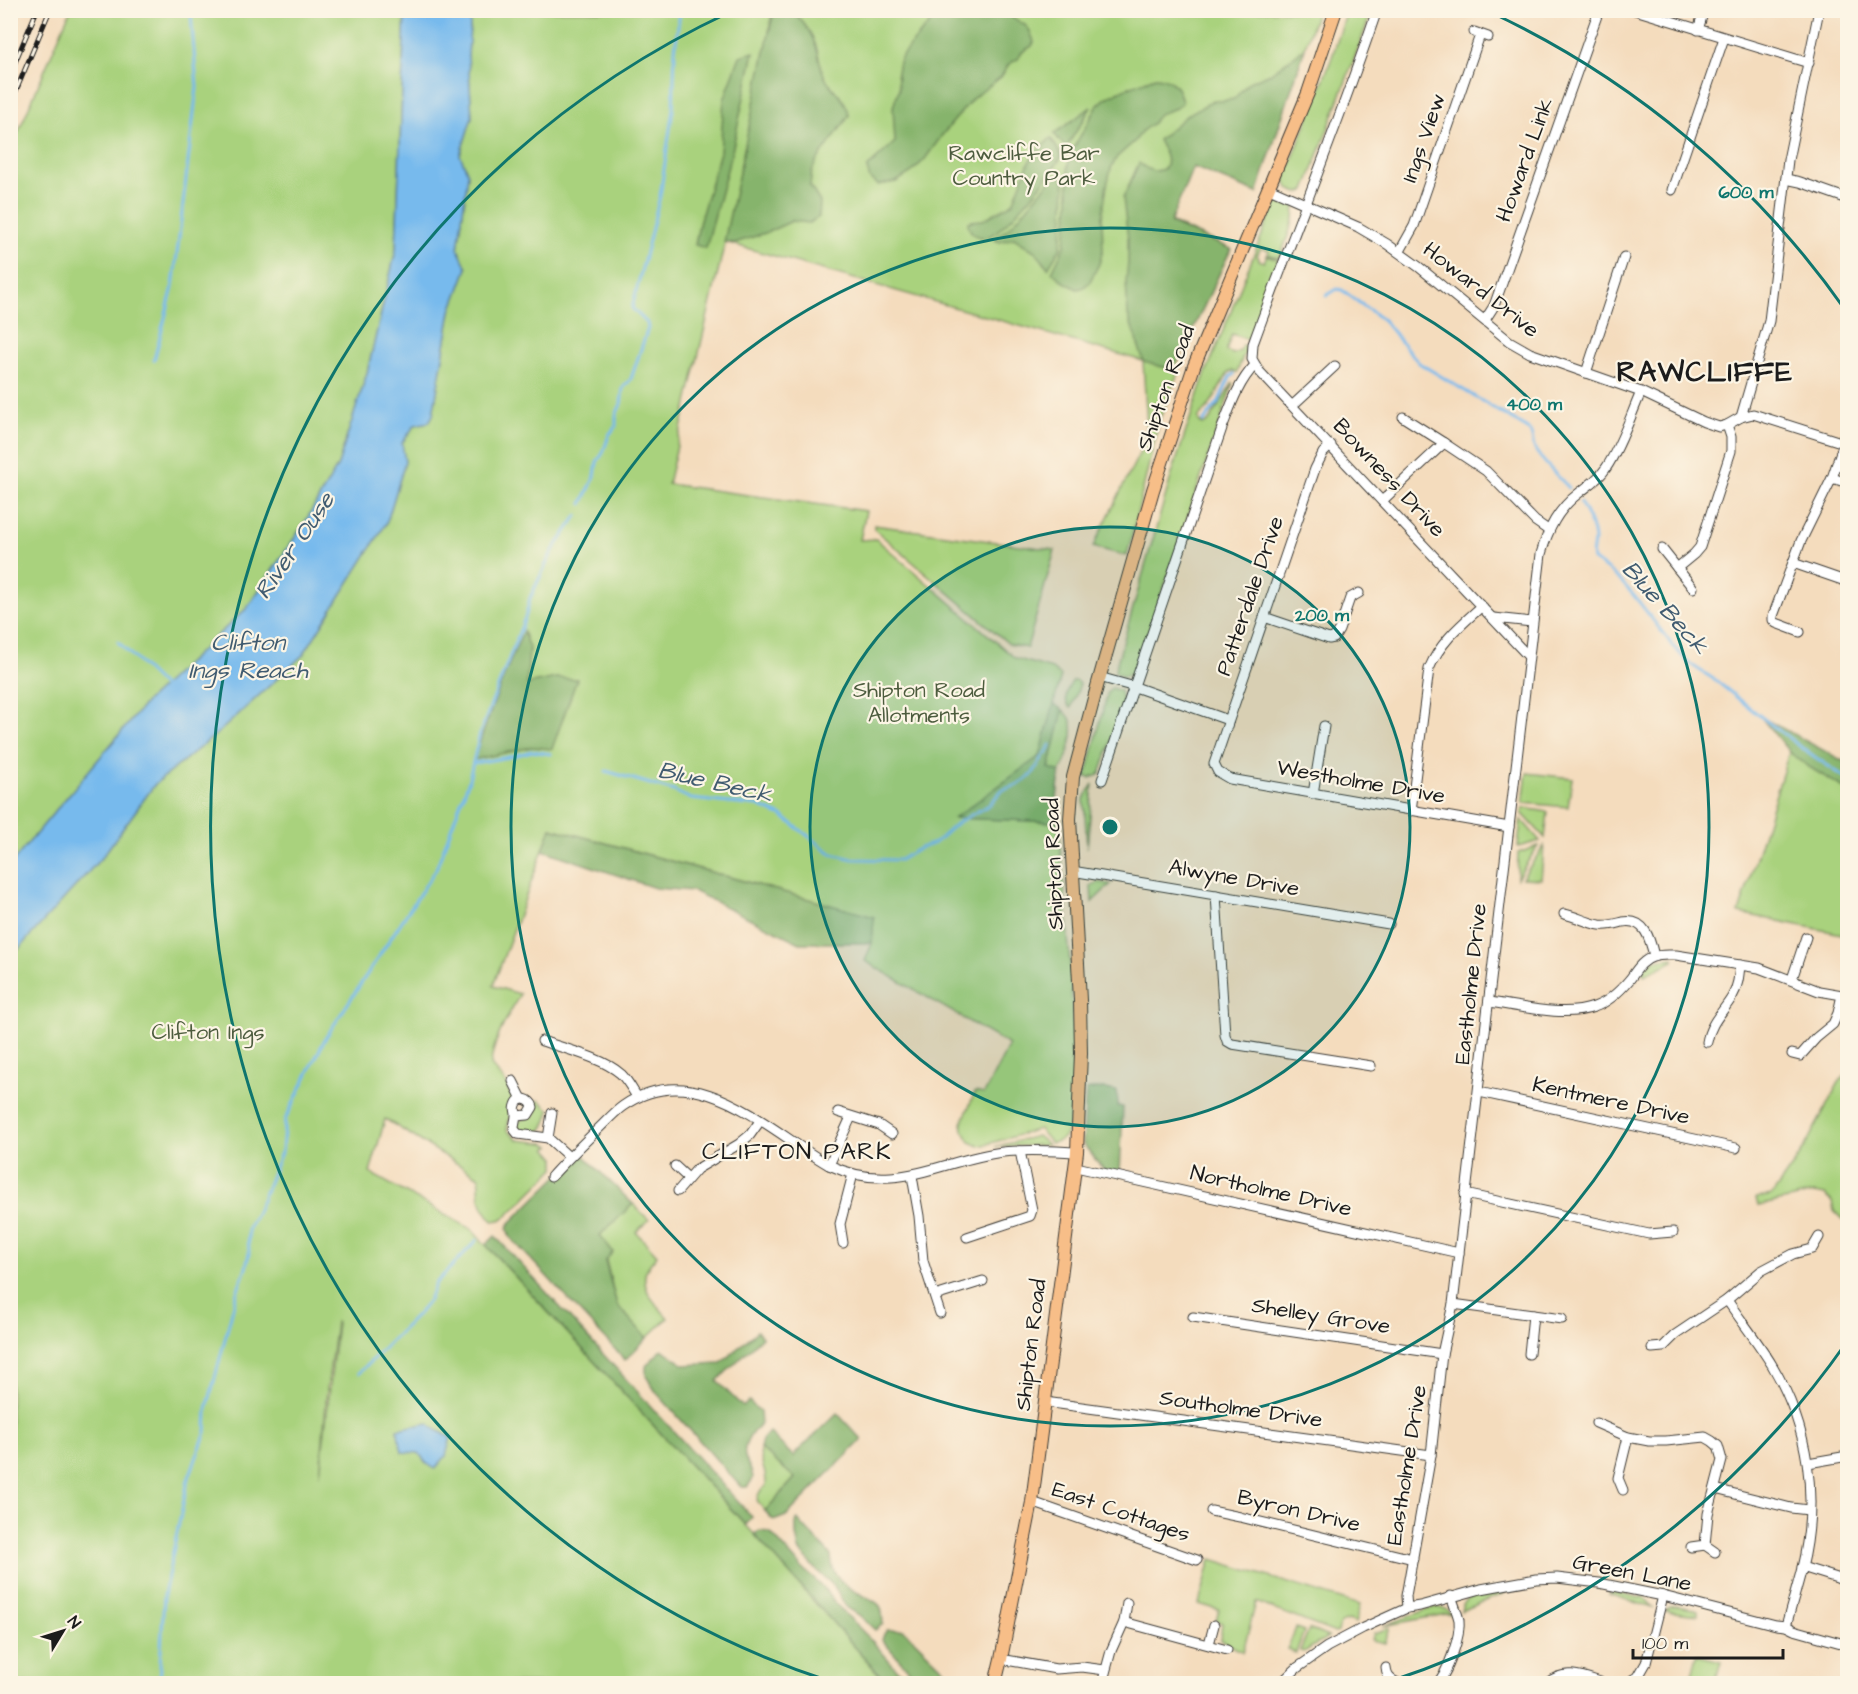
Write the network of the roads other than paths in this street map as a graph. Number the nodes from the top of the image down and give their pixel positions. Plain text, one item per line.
1 (1336, 10) edge
2 (1377, 10) edge
3 (1599, 10) edge
4 (1635, 10) edge
5 (1704, 10) edge
6 (1819, 10) edge
7 (1698, 30) junction
8 (1481, 35) dead end
9 (1724, 38) junction
10 (1809, 63) junction
11 (1786, 179) junction
12 (1269, 188) junction
13 (1672, 190) dead end
14 (1848, 199) edge
15 (1305, 204) junction
16 (1400, 251) junction
17 (1624, 257) dead end
18 (1485, 320) junction
19 (1254, 365) junction
20 (1335, 366) dead end
21 (1586, 373) junction
22 (1641, 392) junction
23 (1293, 405) junction
24 (1403, 417) dead end
25 (1741, 417) junction
26 (1727, 425) junction
27 (1848, 431) edge
28 (1444, 443) junction
29 (1844, 443) junction
30 (1331, 445) junction
31 (1832, 478) junction
32 (1848, 483) edge
33 (1382, 501) junction
34 (1548, 530) junction
35 (1662, 549) dead end
36 (1793, 563) junction
37 (1677, 568) junction
38 (1848, 582) edge
39 (1693, 588) dead end
40 (1351, 594) dead end
41 (1482, 606) junction
42 (1264, 616) junction
43 (1494, 618) junction
44 (1532, 622) junction
45 (1800, 632) dead end
46 (1528, 656) junction
47 (1099, 677) junction
48 (1135, 687) junction
49 (1228, 720) junction
50 (1324, 726) dead end
51 (1214, 764) joint
52 (1102, 780) dead end
53 (1312, 794) junction
54 (1411, 812) junction
55 (1509, 827) junction
56 (1072, 871) junction
57 (1216, 895) junction
58 (1570, 913) dead end
59 (1389, 924) dead end
60 (1806, 937) dead end
61 (1654, 956) junction
62 (1740, 965) junction
63 (1791, 979) junction
64 (1845, 996) edge
65 (1489, 1002) junction
66 (542, 1041) dead end
67 (1707, 1042) dead end
68 (1798, 1058) dead end
69 (1371, 1066) dead end
70 (513, 1081) dead end
71 (1479, 1092) junction
72 (637, 1097) junction
73 (522, 1099) junction
74 (552, 1113) dead end
75 (838, 1113) dead end
76 (516, 1116) junction
77 (851, 1117) junction
78 (760, 1121) junction
79 (892, 1134) dead end
80 (550, 1140) junction
81 (1736, 1148) dead end
82 (1020, 1150) junction
83 (1077, 1152) junction
84 (568, 1157) junction
85 (829, 1165) junction
86 (675, 1166) dead end
87 (1076, 1167) junction
88 (853, 1174) junction
89 (912, 1176) junction
90 (551, 1177) dead end
91 (688, 1178) junction
92 (678, 1191) dead end
93 (1465, 1194) junction
94 (1673, 1232) dead end
95 (967, 1237) dead end
96 (1819, 1237) dead end
97 (843, 1243) dead end
98 (1459, 1253) junction
99 (984, 1281) dead end
100 (935, 1296) junction
101 (1727, 1300) junction
102 (1453, 1304) junction
103 (940, 1313) dead end
104 (1533, 1315) junction
105 (1193, 1317) dead end
106 (1562, 1319) dead end
107 (1652, 1348) dead end
108 (1442, 1354) junction
109 (1529, 1354) dead end
110 (1045, 1402) junction
111 (1596, 1423) dead end
112 (1628, 1437) junction
113 (1431, 1455) junction
114 (1848, 1456) edge
115 (1808, 1463) junction
116 (1715, 1489) junction
117 (1623, 1490) dead end
118 (1032, 1502) junction
119 (1809, 1510) junction
120 (1211, 1511) dead end
121 (1705, 1545) junction
122 (1692, 1547) dead end
123 (1715, 1552) dead end
124 (1413, 1559) junction
125 (1197, 1560) dead end
126 (1802, 1567) junction
127 (1848, 1583) edge
128 (1451, 1596) junction
129 (1663, 1596) junction
130 (1126, 1603) dead end
131 (1407, 1608) junction
132 (1124, 1622) junction
133 (1214, 1625) dead end
134 (1785, 1626) junction
135 (1209, 1644) junction
136 (1848, 1645) edge
137 (1227, 1650) dead end
138 (1001, 1659) junction
139 (1386, 1668) dead end
140 (1105, 1670) junction
141 (995, 1683) edge
142 (1102, 1683) edge
143 (1280, 1683) edge
144 (1400, 1683) edge
145 (1436, 1683) edge
146 (1546, 1683) edge
147 (1606, 1683) edge
148 (1626, 1683) edge

1 - 12 main road, Shipton Road
2 - 15 street
3 - 18 street, Howard Link
4 - 7 street
5 - 7 street
6 - 10 street
7 - 9 street
8 - 16 street, Ings View
9 - 10 street
9 - 13 street
10 - 11 street
11 - 14 street
11 - 25 street
12 - 15 street, Howard Drive
12 - 47 main road, Shipton Road
15 - 16 street, Howard Drive
15 - 19 street
16 - 18 street, Howard Drive
17 - 21 street
18 - 21 street, Howard Drive
19 - 23 street, Bowness Drive
19 - 48 street
20 - 23 street
21 - 22 street, Howard Drive
22 - 26 street, Howard Drive
22 - 34 street, Eastholme Drive
23 - 30 street, Bowness Drive
24 - 28 street
25 - 26 street
25 - 29 street
26 - 37 street
27 - 29 street
28 - 33 street
28 - 34 street
29 - 31 street
30 - 33 street, Bowness Drive
30 - 42 street, Patterdale Drive
31 - 32 street
31 - 36 street
33 - 41 street, Bowness Drive
34 - 44 street, Eastholme Drive
35 - 37 street
36 - 38 street
36 - 45 street
37 - 39 street
40 - 42 street
41 - 43 street, Bowness Drive
41 - 54 street
42 - 49 street, Patterdale Drive
43 - 44 street
43 - 46 street, Bowness Drive
44 - 46 street, Eastholme Drive
46 - 55 street, Eastholme Drive
47 - 48 street
47 - 56 main road, Shipton Road
48 - 49 street
48 - 52 street
49 - 51 street, Patterdale Drive
50 - 53 street
51 - 53 street, Westholme Drive
53 - 54 street, Westholme Drive
54 - 55 street, Westholme Drive
55 - 65 street, Eastholme Drive
56 - 57 street, Alwyne Drive
56 - 83 main road, Shipton Road
57 - 59 street, Alwyne Drive
57 - 69 street
58 - 61 street
60 - 63 street
61 - 62 street
61 - 65 street
62 - 63 street
62 - 67 street
63 - 64 street
64 - 68 street
65 - 71 street, Eastholme Drive
66 - 72 street
70 - 73 street
71 - 81 street, Kentmere Drive
71 - 93 street, Eastholme Drive
72 - 78 street
72 - 84 street
73 - 76 street
73 - 76 street
74 - 80 street
75 - 77 street
76 - 80 street
77 - 79 street
77 - 85 street
78 - 85 street
78 - 91 street
80 - 84 street
82 - 83 street
82 - 89 street
82 - 95 street
83 - 87 main road, Shipton Road
84 - 90 street
85 - 88 street
86 - 91 street
87 - 98 street, Northolme Drive
87 - 110 main road, Shipton Road
88 - 89 street
88 - 97 street
89 - 100 street
91 - 92 street
93 - 94 street
93 - 98 street, Eastholme Drive
96 - 101 street
98 - 102 street, Eastholme Drive
99 - 100 street
100 - 103 street
101 - 107 street
101 - 115 street
102 - 104 street
102 - 108 street, Eastholme Drive
104 - 106 street
104 - 109 street
105 - 108 street, Shelley Grove
108 - 113 street, Eastholme Drive
110 - 113 street, Southolme Drive
110 - 118 main road, Shipton Road
111 - 112 street
112 - 116 street
112 - 117 street
113 - 124 street, Eastholme Drive
114 - 115 street
115 - 119 street
116 - 119 street
116 - 121 street
118 - 125 street, East Cottages
118 - 138 main road, Shipton Road
119 - 126 street
120 - 124 street, Byron Drive
121 - 122 street
121 - 123 street
124 - 131 street, Eastholme Drive
126 - 127 street
126 - 134 street
128 - 129 street, Green Lane
128 - 131 street, Green Lane
128 - 145 street
129 - 134 street, Green Lane
129 - 148 street
130 - 132 street
131 - 143 street, Green Lane
132 - 135 street
132 - 140 street
133 - 135 street
134 - 136 street, Green Lane
135 - 137 street
138 - 140 street
138 - 141 main road, Shipton Road
139 - 144 street
140 - 142 street
146 - 147 street

